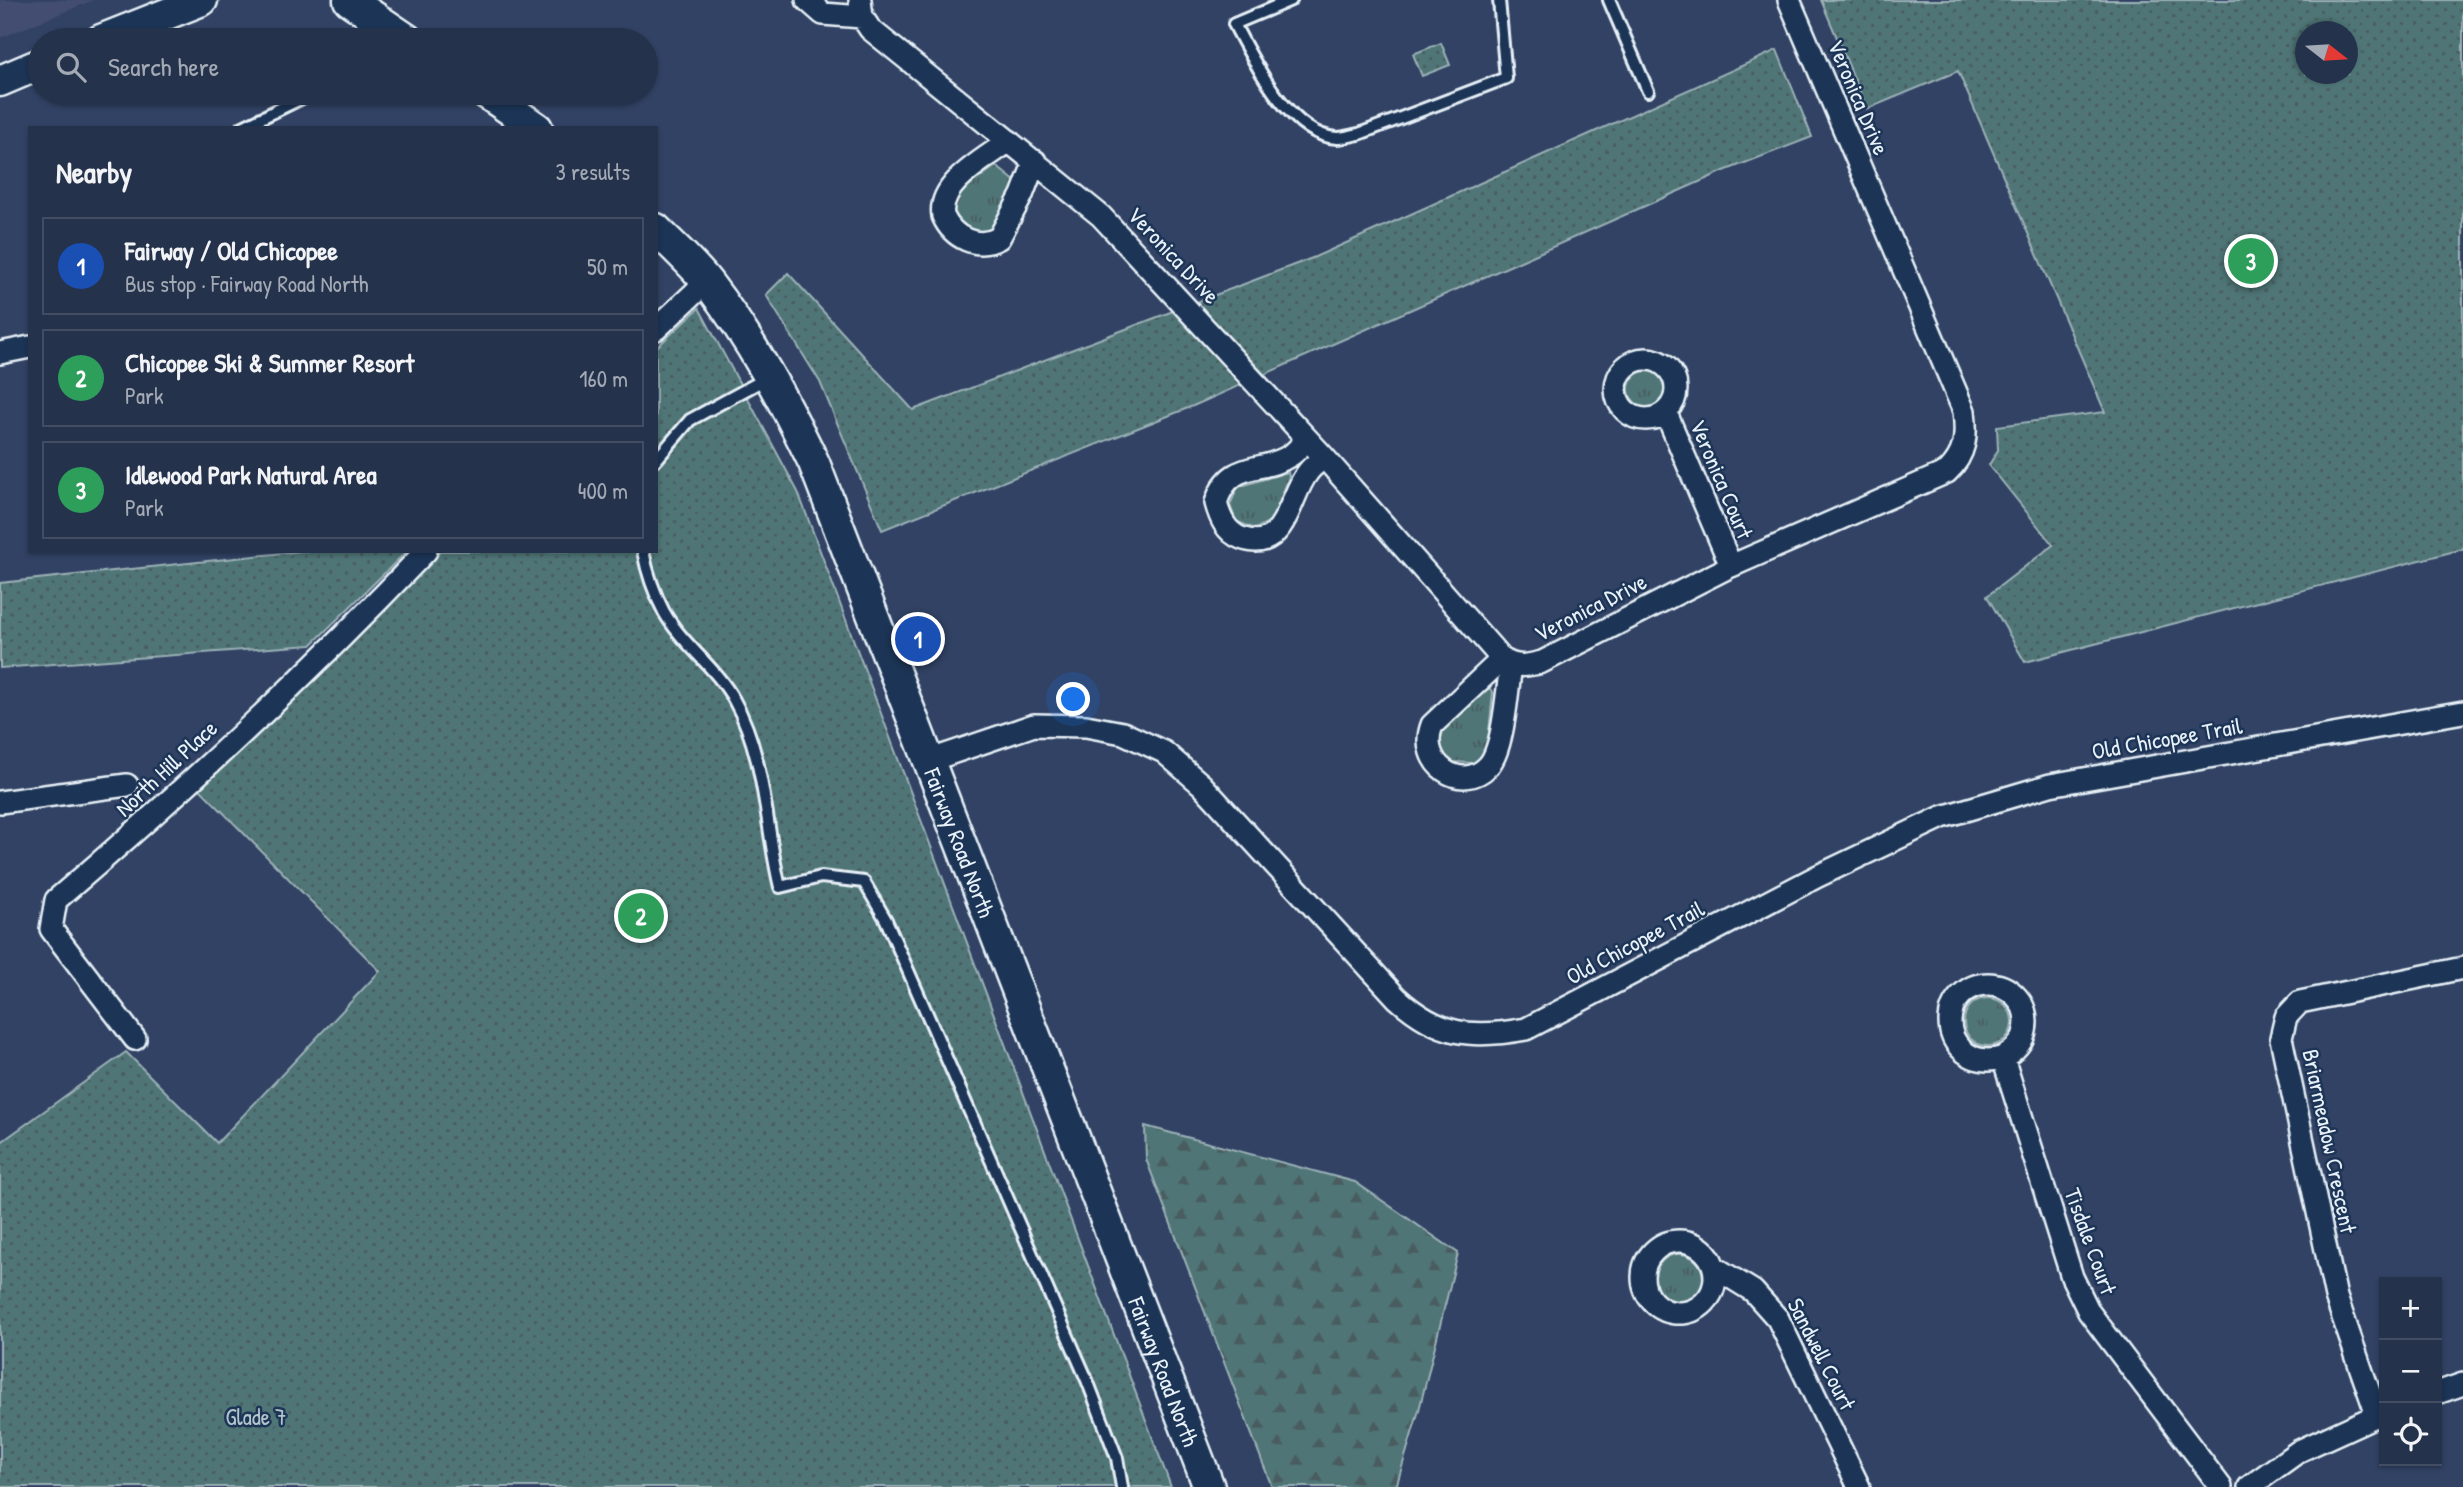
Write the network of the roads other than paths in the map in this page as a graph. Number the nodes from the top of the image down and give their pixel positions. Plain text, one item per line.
1 (202, 0) edge
2 (349, 0) edge
3 (807, 0) edge
4 (1291, 0) edge
5 (1499, 0) edge
6 (1609, 0) edge
7 (1789, 0) edge
8 (861, 8) edge
9 (131, 28) edge
10 (388, 28) edge
11 (28, 69) edge
12 (0, 80) edge
13 (1648, 91) dead end
14 (288, 105) edge
15 (503, 105) edge
16 (245, 126) edge
17 (534, 126) edge
18 (1009, 141) junction
19 (1035, 161) junction
20 (658, 231) edge
21 (707, 281) junction
22 (658, 327) edge
23 (28, 347) edge
24 (0, 353) edge
25 (770, 377) junction
26 (1665, 413) dead end
27 (1307, 440) junction
28 (1324, 457) junction
29 (658, 458) edge
30 (424, 553) edge
31 (643, 553) edge
32 (1731, 566) junction
33 (1507, 662) junction
34 (2463, 712) edge
35 (928, 761) junction
36 (127, 785) dead end
37 (0, 802) edge
38 (2463, 968) edge
39 (135, 1039) dead end
40 (2003, 1058) dead end
41 (1714, 1267) dead end
42 (2463, 1384) edge
43 (2442, 1391) edge
44 (2379, 1410) edge
45 (2379, 1413) edge
46 (1122, 1487) edge
47 (1209, 1487) edge
48 (1859, 1487) edge
49 (2221, 1487) edge
50 (2249, 1487) edge

1 - 9 main road
2 - 10 main road
3 - 8 street, Veronica Drive
4 - 5 lane
6 - 13 lane
7 - 32 street, Veronica Drive
8 - 18 street, Veronica Drive
11 - 12 main road
14 - 16 lane
15 - 17 main road
18 - 19 street, Veronica Drive
18 - 19 street
19 - 27 street, Veronica Drive
20 - 21 main road, Fairway Road North
21 - 22 street
21 - 25 main road, Fairway Road North
23 - 24 street
25 - 29 lane
25 - 35 main road, Fairway Road North
26 - 32 street, Veronica Court
27 - 28 street, Veronica Drive
27 - 28 street
28 - 33 street, Veronica Drive
30 - 39 street, North Hill Place
31 - 46 lane
32 - 33 street, Veronica Drive
33 - 33 street
34 - 35 street, Old Chicopee Trail
35 - 47 main road, Fairway Road North
36 - 37 street
38 - 44 street, Briarmeadow Crescent
40 - 49 street, Tisdale Court
41 - 48 street, Sandwell Court
42 - 43 street
45 - 50 street

